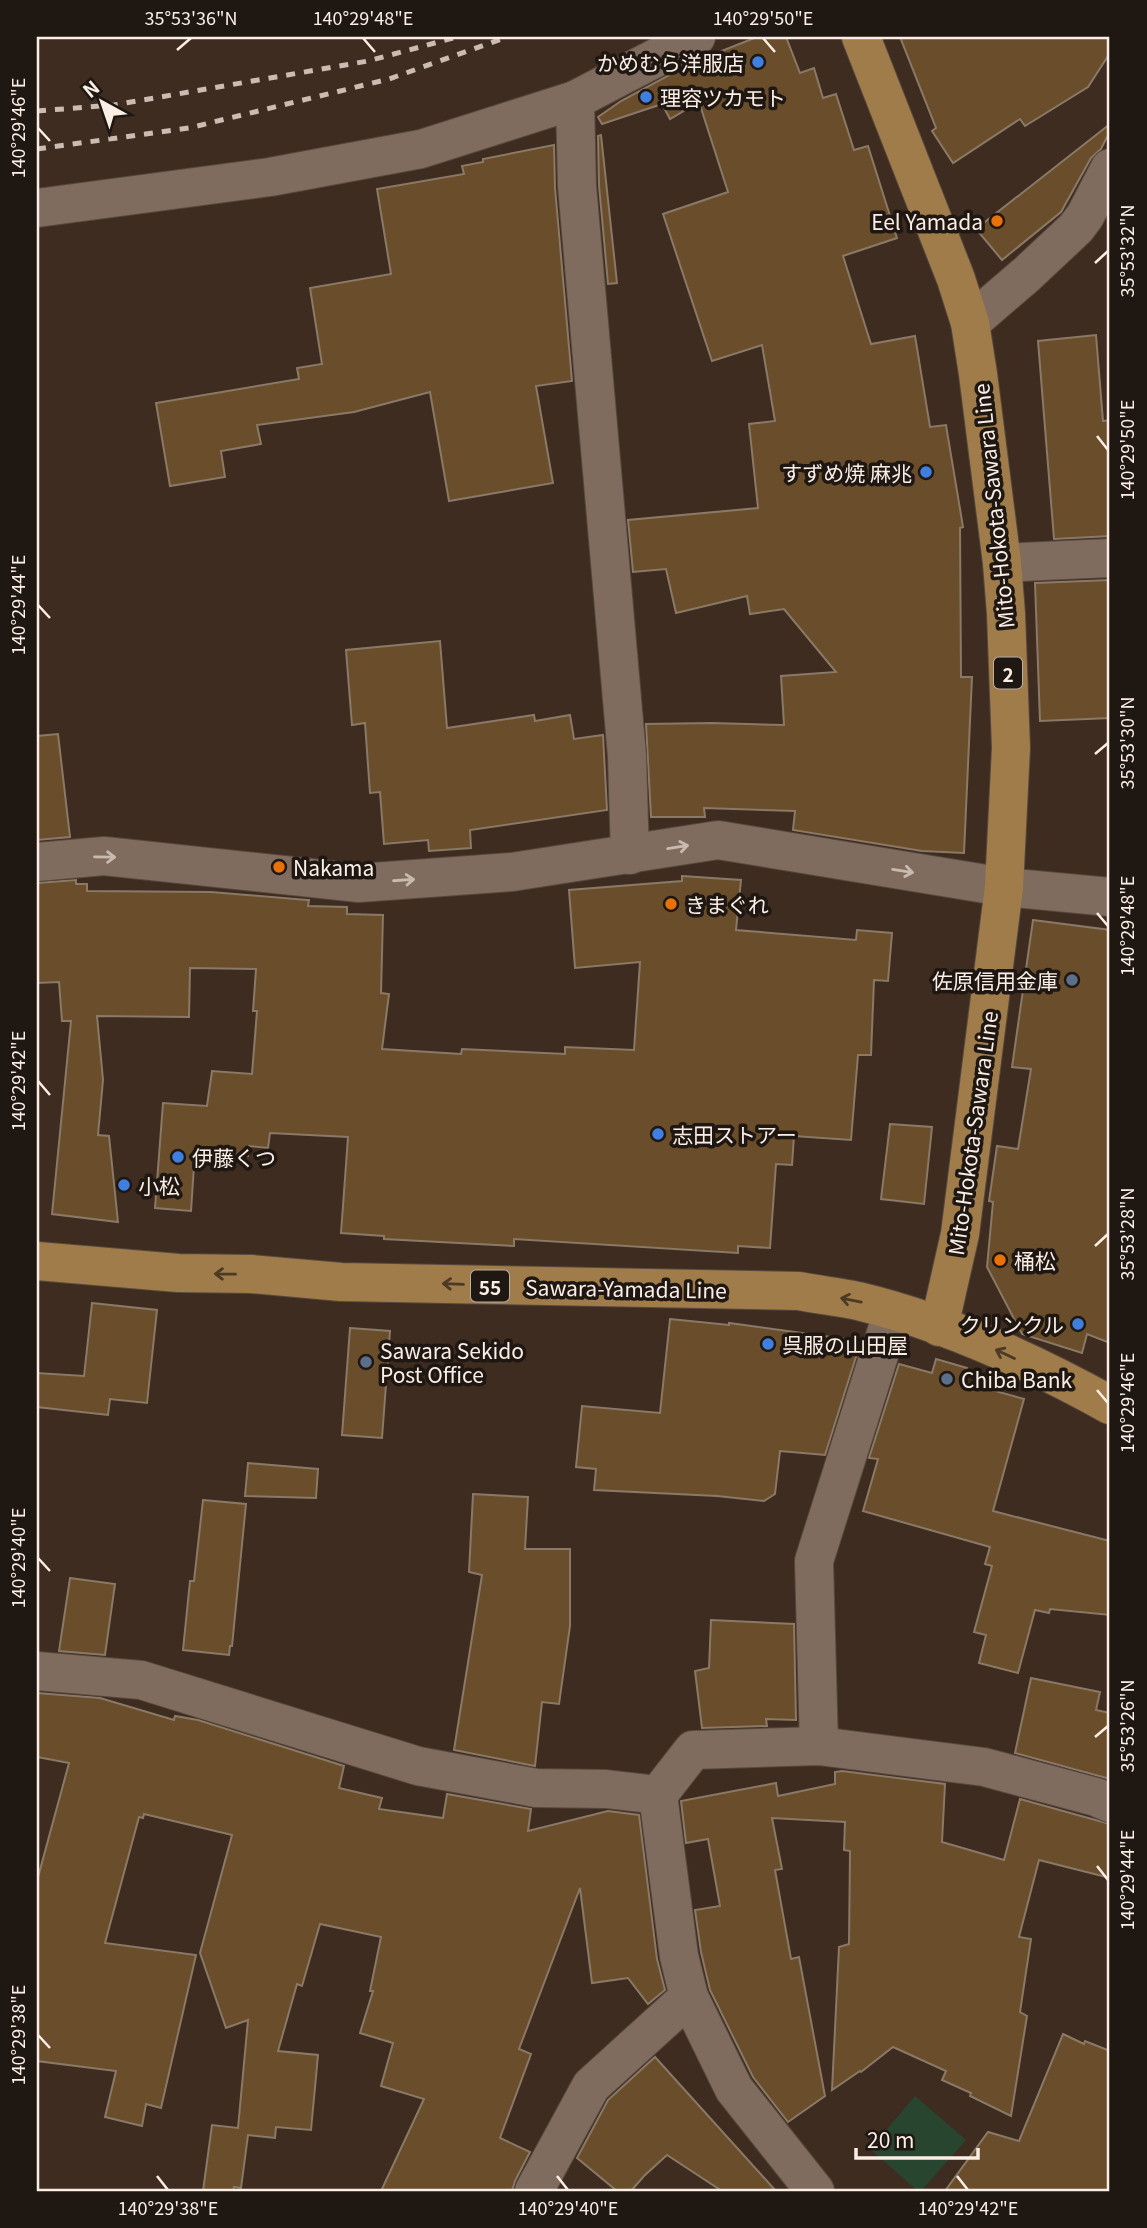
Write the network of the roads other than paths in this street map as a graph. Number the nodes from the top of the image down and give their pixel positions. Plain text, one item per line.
1 (696, 37) edge
2 (861, 37) edge
3 (575, 100) junction
4 (1110, 168) edge
5 (37, 208) edge
6 (970, 323) junction
7 (1110, 558) edge
8 (1002, 563) junction
9 (630, 855) junction
10 (37, 862) edge
11 (1004, 887) junction
12 (1110, 897) edge
13 (37, 1261) edge
14 (893, 1311) junction
15 (939, 1327) junction
16 (1110, 1405) edge
17 (37, 1671) edge
18 (820, 1746) junction
19 (658, 1795) junction
20 (1110, 1803) edge
21 (689, 1997) junction
22 (534, 2191) edge
23 (815, 2191) edge

1 - 3 street
2 - 6 main road, Mito-Hokota-Sawara Line / 2
3 - 5 street
3 - 9 street
4 - 6 street
6 - 8 main road, Mito-Hokota-Sawara Line / 2
7 - 8 street
8 - 11 main road, Mito-Hokota-Sawara Line / 2
10 -> 9 street
9 -> 11 street
11 - 12 street
11 - 15 main road, Mito-Hokota-Sawara Line / 2
14 -> 13 main road, Sawara-Yamada Line / 55
14 - 15 main road, Sawara-Yamada Line / 55
14 - 18 street
16 -> 15 main road, Sawara-Yamada Line / 55
17 - 19 street
18 - 19 street
18 - 20 street
19 - 21 street
21 - 22 street
21 - 23 street

